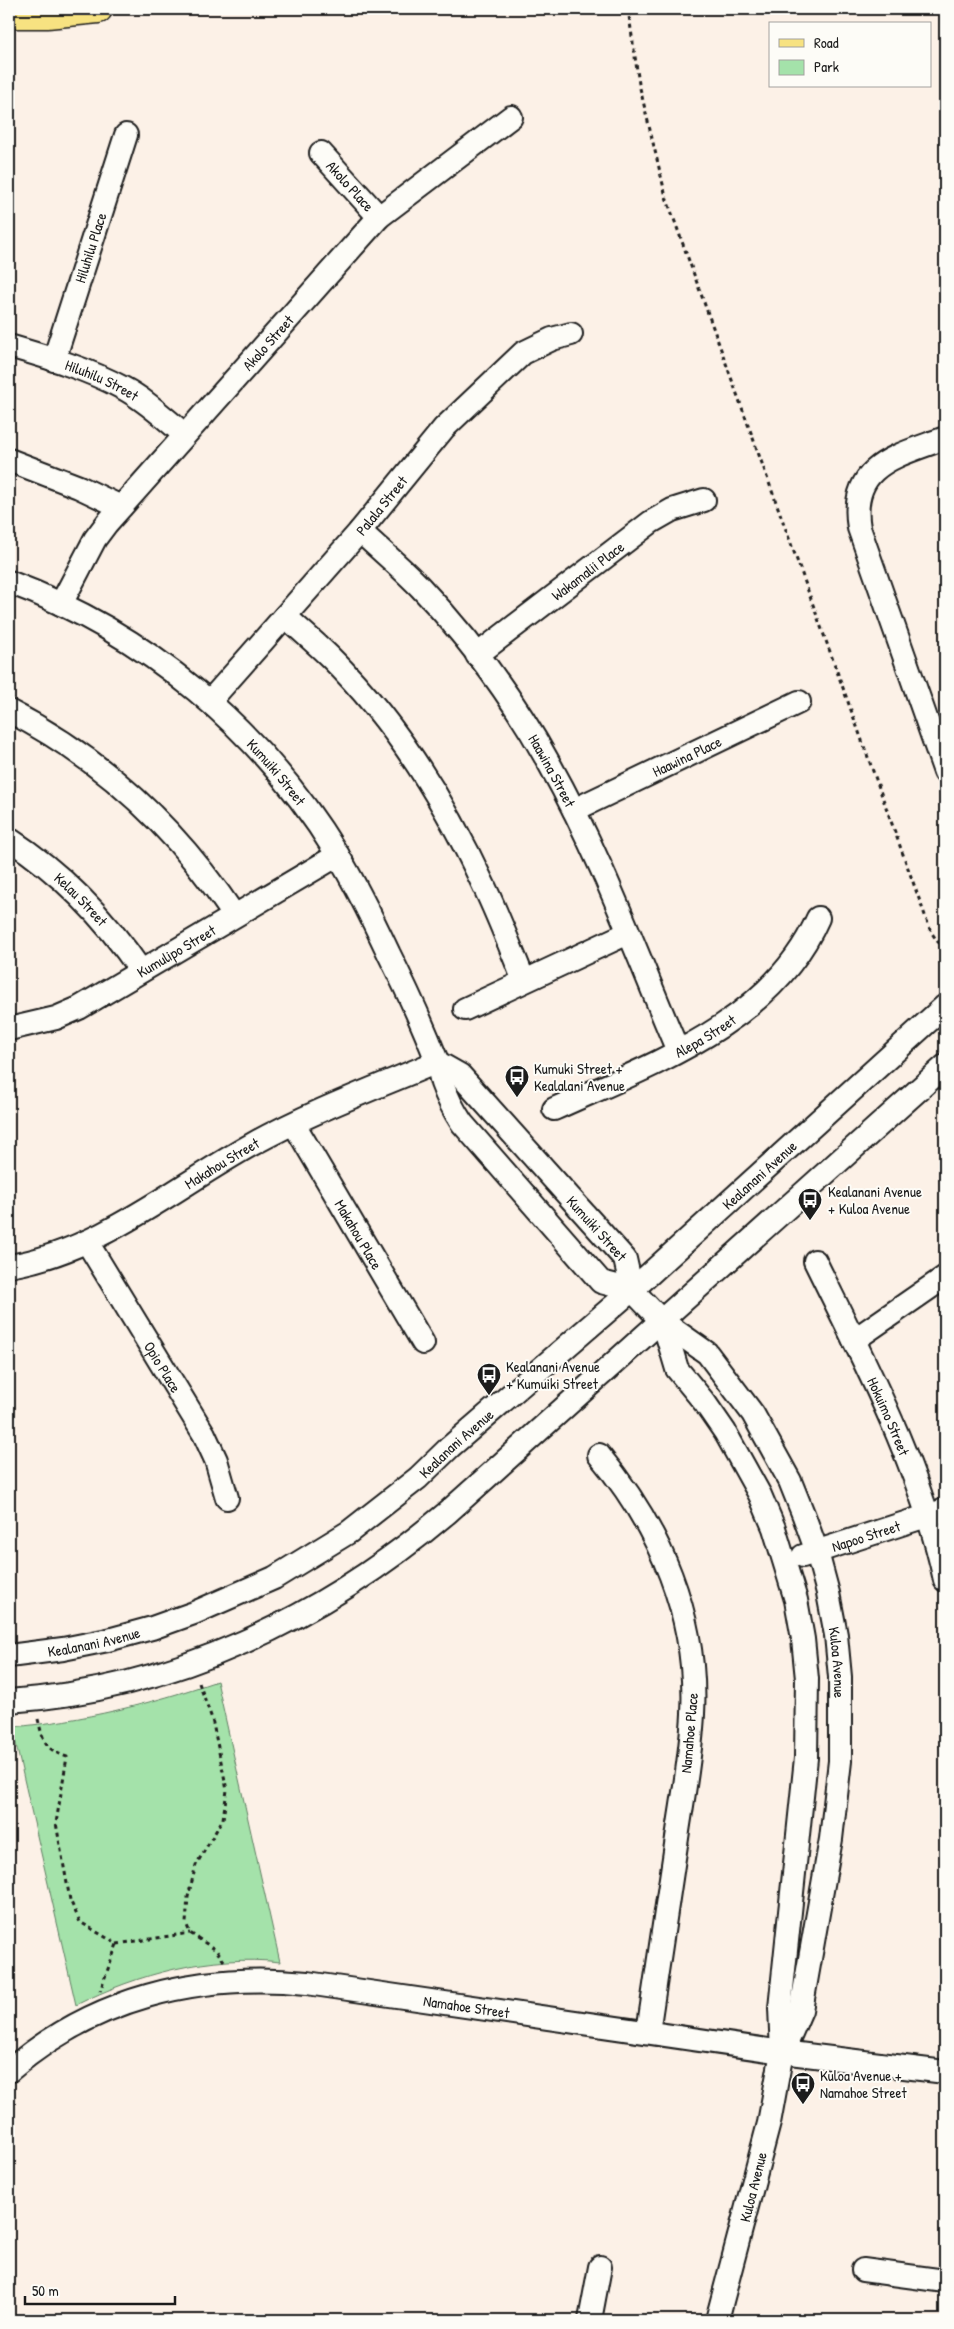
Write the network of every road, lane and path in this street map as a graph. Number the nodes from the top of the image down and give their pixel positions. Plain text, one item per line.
1 (98, 9) edge
2 (628, 9) edge
3 (9, 14) edge
4 (511, 117) dead end
5 (126, 135) dead end
6 (321, 153) dead end
7 (379, 218) junction
8 (571, 334) dead end
9 (9, 346) edge
10 (54, 360) junction
11 (184, 434) junction
12 (945, 438) edge
13 (9, 460) edge
14 (704, 500) dead end
15 (121, 507) junction
16 (360, 531) junction
17 (9, 582) edge
18 (61, 604) junction
19 (285, 616) junction
20 (477, 655) junction
21 (210, 701) junction
22 (799, 702) dead end
23 (9, 711) edge
24 (945, 772) edge
25 (574, 810) junction
26 (9, 839) edge
27 (338, 855) junction
28 (234, 915) junction
29 (818, 918) dead end
30 (628, 933) junction
31 (945, 946) edge
32 (141, 972) junction
33 (524, 981) junction
34 (945, 1006) edge
35 (465, 1009) dead end
36 (9, 1029) edge
37 (678, 1051) junction
38 (437, 1062) junction
39 (945, 1066) edge
40 (554, 1109) dead end
41 (294, 1124) junction
42 (87, 1242) junction
43 (815, 1261) dead end
44 (9, 1266) edge
45 (945, 1277) edge
46 (632, 1290) junction
47 (663, 1322) junction
48 (854, 1340) junction
49 (423, 1343) dead end
50 (599, 1454) dead end
51 (226, 1498) dead end
52 (936, 1513) edge
53 (817, 1552) junction
54 (786, 1562) junction
55 (945, 1580) edge
56 (9, 1656) edge
57 (192, 1662) junction
58 (34, 1699) junction
59 (9, 1702) edge
60 (190, 1933) junction
61 (117, 1944) junction
62 (238, 1980) junction
63 (104, 2011) junction
64 (648, 2032) junction
65 (782, 2052) junction
66 (9, 2071) edge
67 (945, 2072) edge
68 (600, 2268) dead end
69 (863, 2270) dead end
70 (945, 2281) edge
71 (590, 2320) edge
72 (717, 2320) edge

1 - 3 main road
2 - 31 path
4 - 7 street, Akolo Street
5 - 10 street, Hiluhilu Place
6 - 7 street, Akolo Place
7 - 11 street, Akolo Street
8 - 16 street, Palala Street
9 - 10 street, Hiluhilu Street
10 - 11 street, Hiluhilu Street
11 - 15 street, Akolo Street
12 - 24 street
13 - 15 street
14 - 20 street, Wakamalii Place
15 - 18 street, Akolo Street
16 - 19 street, Palala Street
16 - 20 street, Haawina Street
17 - 18 street, Kumuiki Street
18 - 21 street, Kumuiki Street
19 - 21 street, Palala Street
19 - 33 street
20 - 25 street, Haawina Street
21 - 27 street, Kumuiki Street
22 - 25 street, Haawina Place
23 - 28 street
25 - 30 street, Haawina Street
26 - 32 street, Kelau Street
27 - 28 street, Kumulipo Street
27 - 38 street, Kumuiki Street
28 - 32 street, Kumulipo Street
29 - 37 street, Alepa Street
30 - 33 street
30 - 37 street, Haawina Street
32 - 36 street, Kumulipo Street
33 - 35 street
34 - 46 street, Kealanani Avenue
37 - 40 street, Alepa Street
38 - 41 street, Makahou Street
38 - 46 street, Kumuiki Street
38 - 46 street, Kumuiki Street
39 - 47 street
41 - 42 street, Makahou Street
41 - 49 street, Makahou Place
42 - 44 street, Makahou Street
42 - 51 street, Opio Place
43 - 48 street, Hokuimo Street
45 - 48 street
46 - 47 street, Kuloa Avenue
46 - 56 street, Kealanani Avenue
47 - 53 street, Kuloa Avenue
47 - 54 street, Kuloa Avenue
47 - 57 street
48 - 52 street, Hokuimo Street
50 - 64 street, Namahoe Place
52 - 53 street, Napoo Street
52 - 55 street, Hokuimo Street
53 - 54 street, Napoo Street
53 - 65 street, Kuloa Avenue
54 - 65 street, Kuloa Avenue
57 - 58 street
57 - 60 path
58 - 59 street
58 - 61 path
60 - 61 path
60 - 62 path
61 - 63 path
62 - 63 street, Namahoe Street
62 - 64 street, Namahoe Street
63 - 66 street, Namahoe Street
64 - 65 street, Namahoe Street
65 - 67 street, Namahoe Street
65 - 72 street, Kuloa Avenue
68 - 71 street
69 - 70 street

